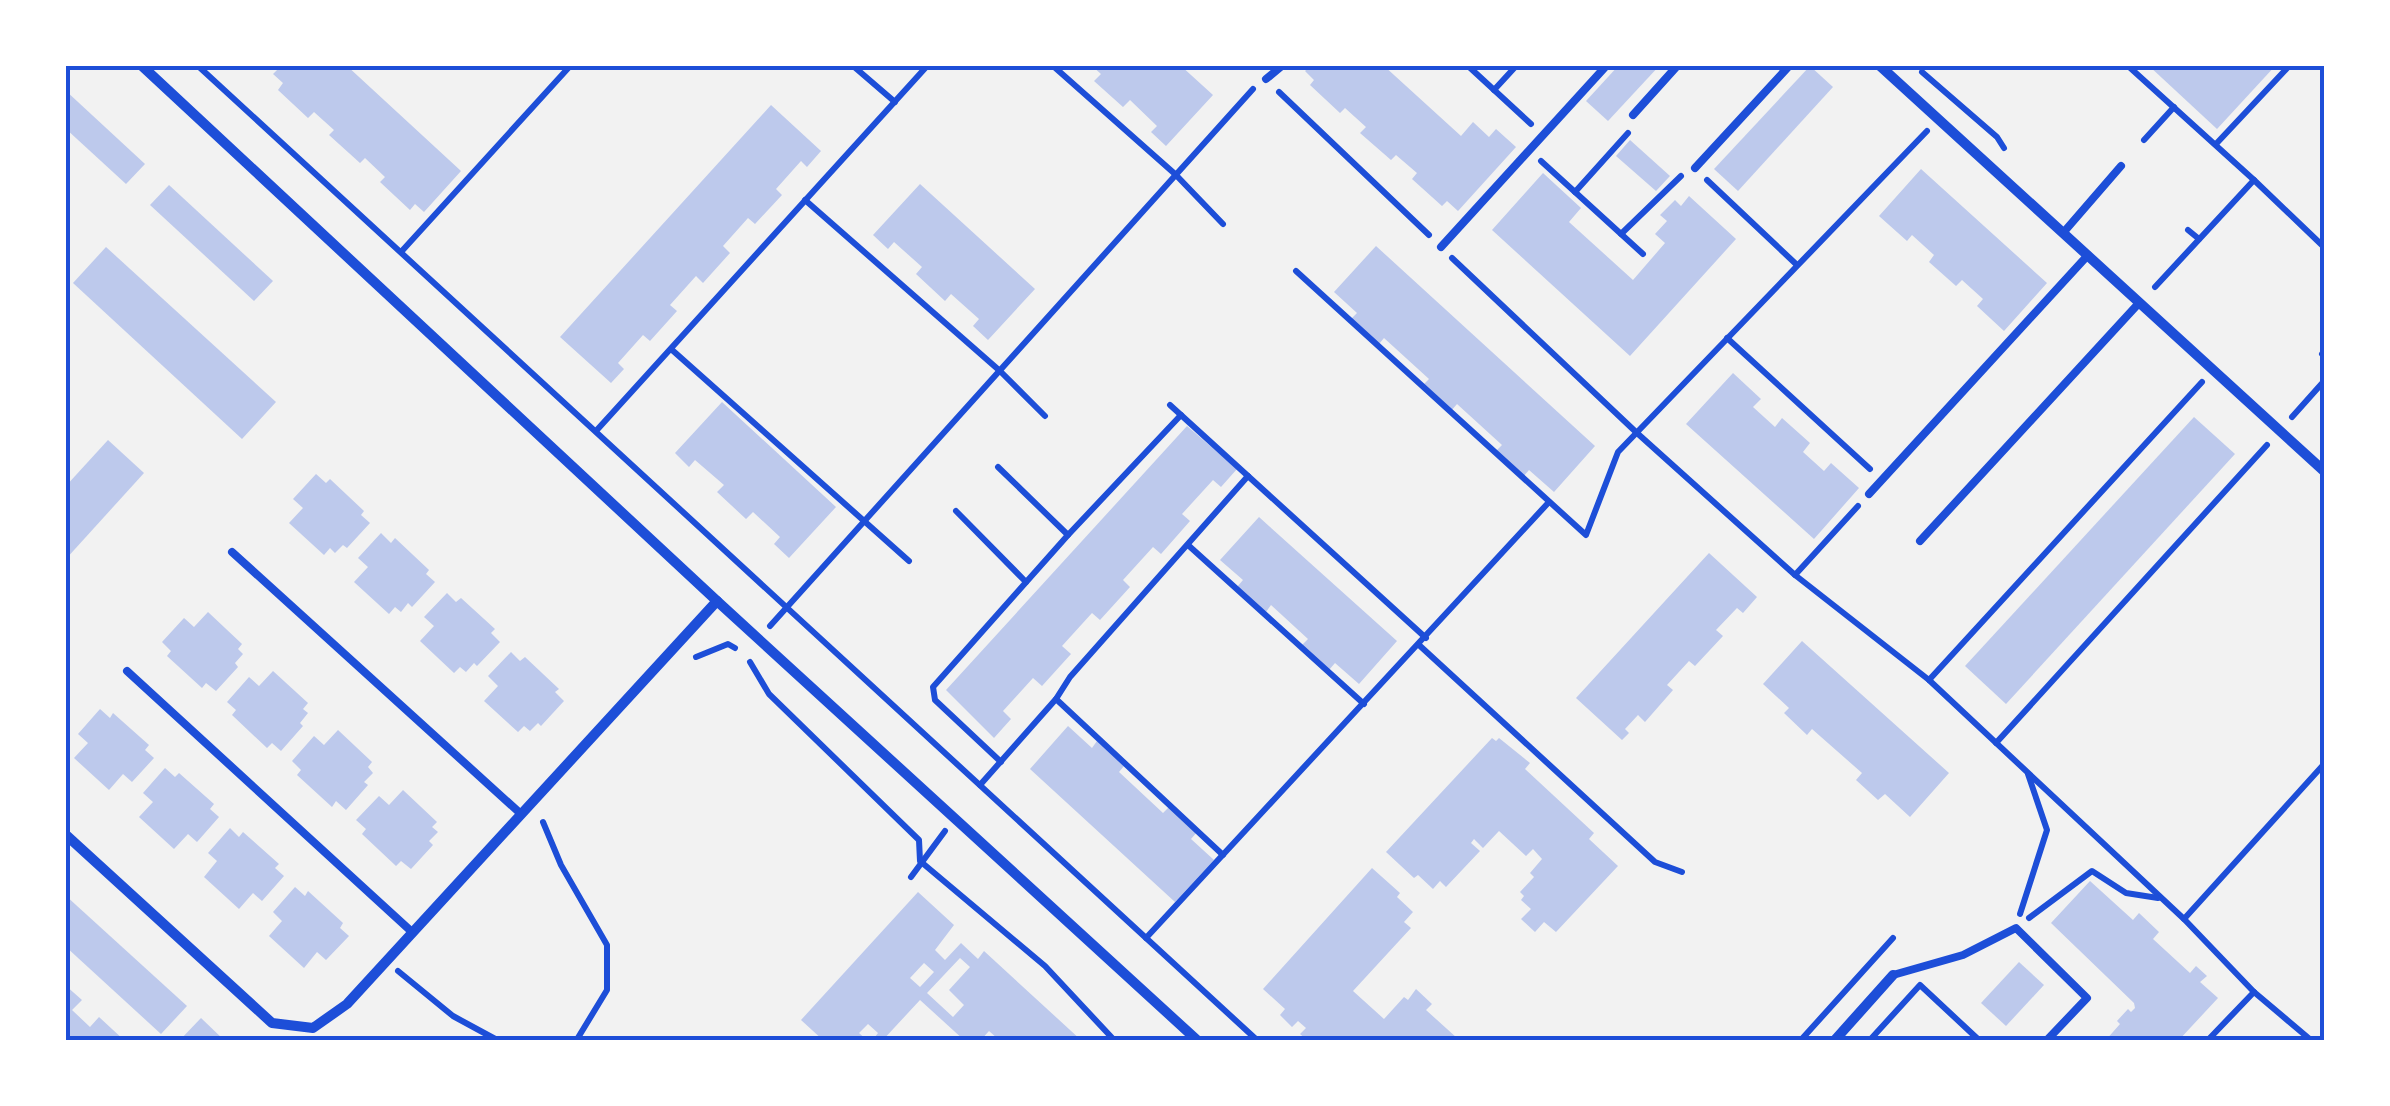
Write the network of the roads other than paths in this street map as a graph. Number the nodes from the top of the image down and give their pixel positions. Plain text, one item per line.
1 (141, 65) edge
2 (1283, 65) edge
3 (1607, 65) edge
4 (1678, 65) edge
5 (1790, 65) edge
6 (1883, 66) edge
7 (1266, 79) road end
8 (1633, 115) road end
9 (2121, 166) dead end
10 (1695, 168) road end
11 (2063, 232) junction
12 (1441, 247) road end
13 (2088, 255) junction
14 (2140, 303) junction
15 (2325, 472) edge
16 (1869, 494) road end
17 (1920, 541) dead end
18 (232, 552) dead end
19 (717, 600) junction
20 (127, 671) dead end
21 (521, 814) junction
22 (65, 834) edge
23 (412, 932) junction
24 (1893, 975) joint
25 (2048, 1039) edge
26 (1198, 1041) edge
27 (1834, 1041) edge

1 - 19 street
2 - 7 lane
3 - 12 lane
4 - 8 lane
5 - 10 lane
6 - 11 street
9 - 11 lane
11 - 13 street
13 - 14 street
13 - 16 lane
14 - 15 street
14 - 17 lane
18 - 21 lane
19 - 21 street
19 - 26 street
20 - 23 lane
21 - 23 street
22 - 23 street
24 - 25 lane
24 - 27 street

